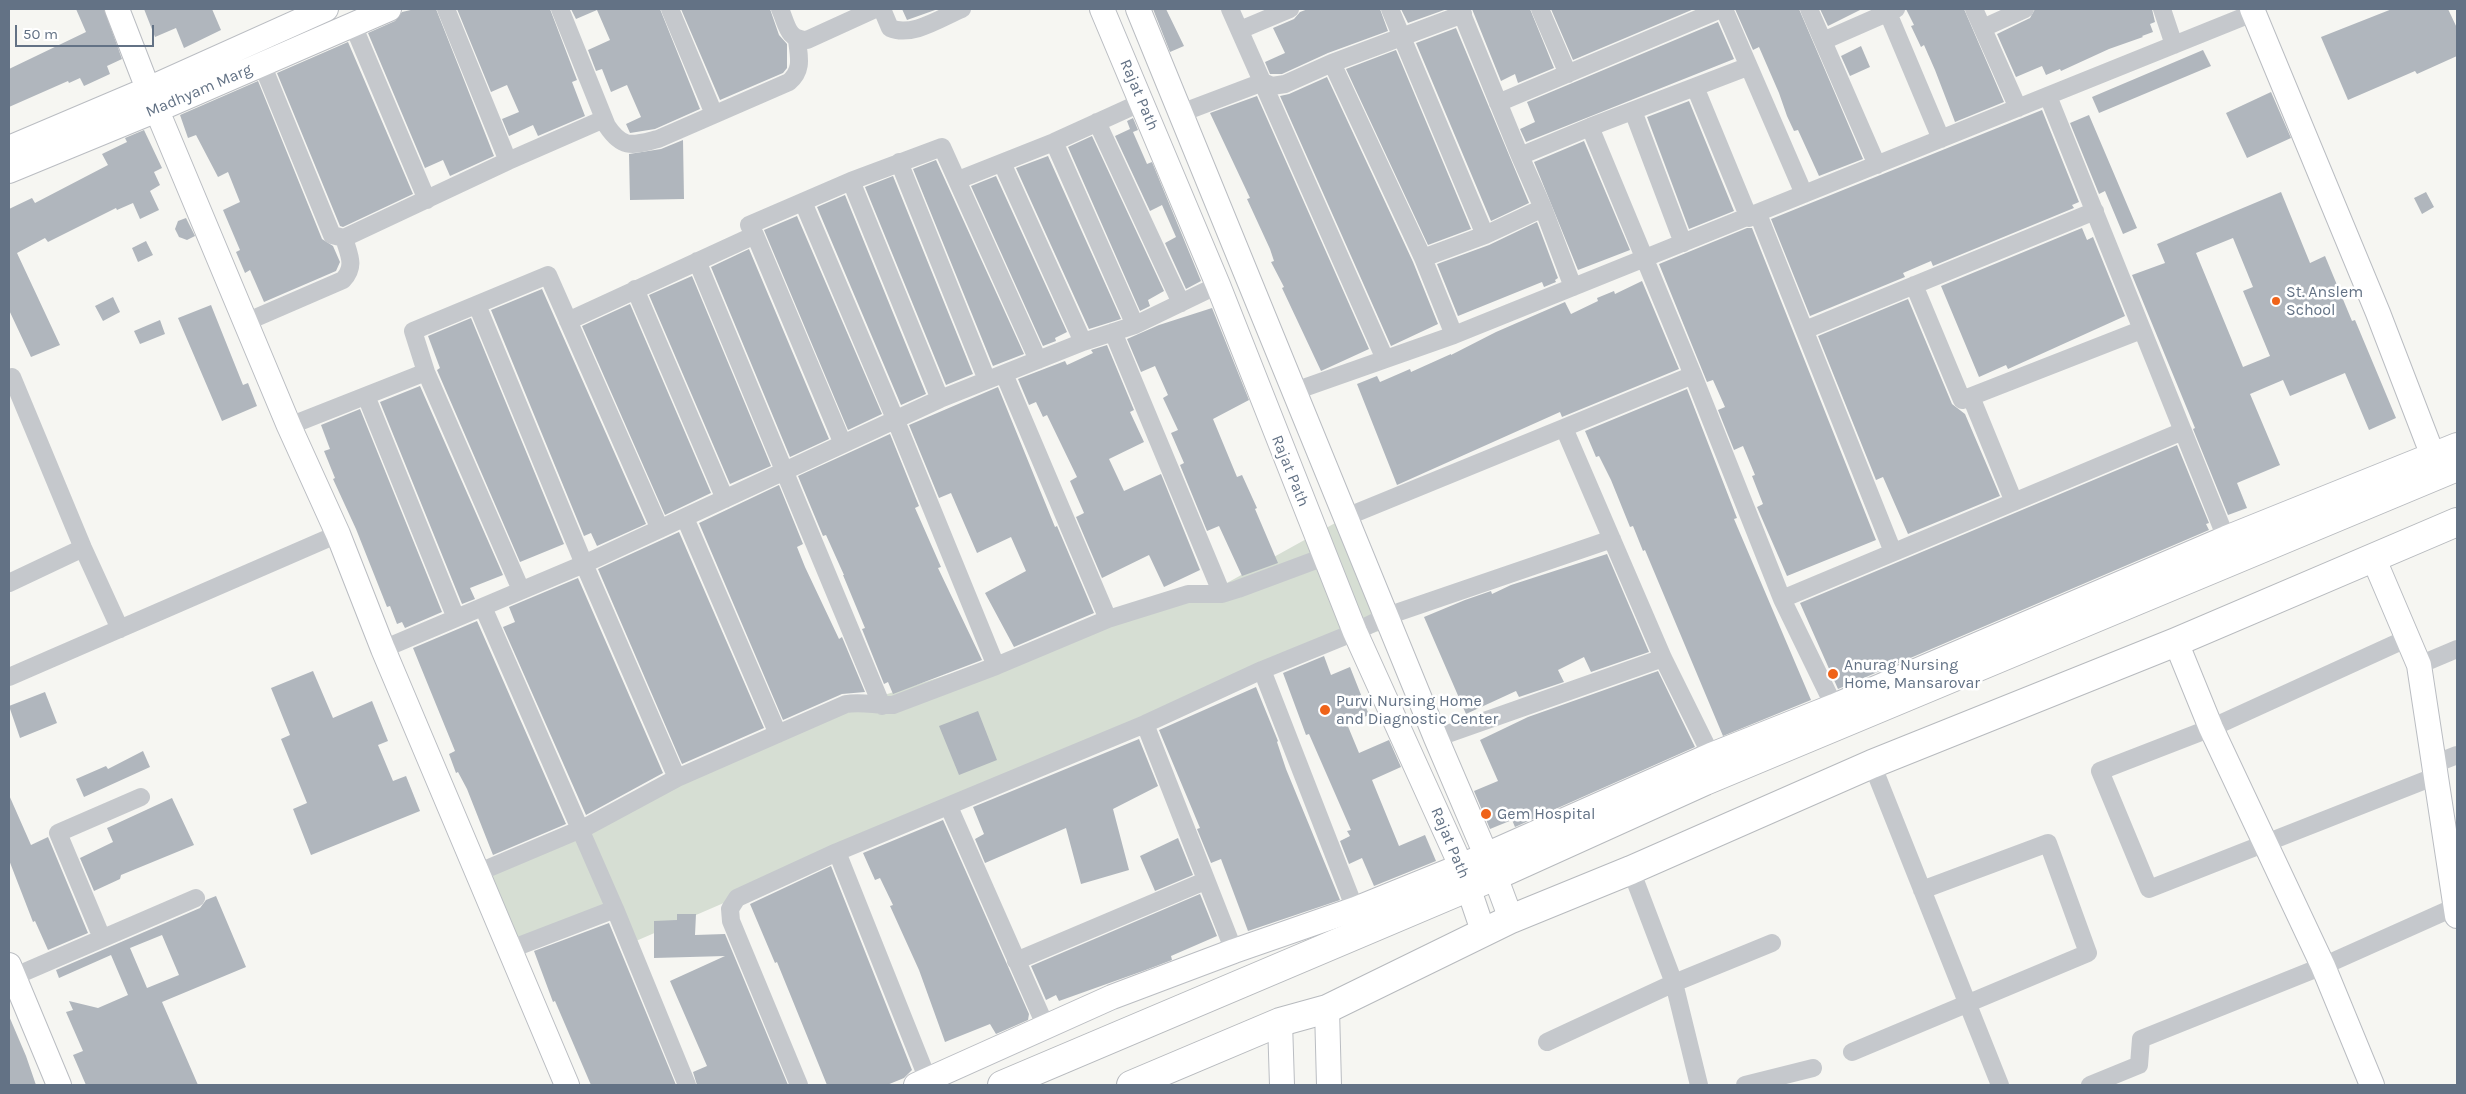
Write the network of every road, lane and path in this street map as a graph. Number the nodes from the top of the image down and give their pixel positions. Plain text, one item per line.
1 (117, 9) edge
2 (326, 9) edge
3 (389, 9) edge
4 (446, 9) edge
5 (560, 9) edge
6 (670, 9) edge
7 (780, 9) edge
8 (875, 9) edge
9 (882, 9) edge
10 (962, 9) edge
11 (1102, 9) edge
12 (1138, 9) edge
13 (1230, 9) edge
14 (1290, 9) edge
15 (1390, 9) edge
16 (1540, 9) edge
17 (1722, 9) edge
18 (1809, 9) edge
19 (1974, 9) edge
20 (2025, 9) edge
21 (2162, 9) edge
22 (1892, 11) edge
23 (2252, 11) edge
24 (1461, 12) edge
25 (352, 25) junction
26 (1982, 28) junction
27 (1240, 30) junction
28 (1402, 38) junction
29 (797, 40) junction
30 (1823, 41) junction
31 (2174, 45) junction
32 (1332, 63) junction
33 (262, 64) junction
34 (1747, 67) junction
35 (1568, 74) junction
36 (1263, 82) junction
37 (1695, 87) junction
38 (2048, 96) junction
39 (152, 100) junction
40 (1142, 102) junction
41 (1498, 103) junction
42 (2018, 108) junction
43 (1633, 111) junction
44 (1181, 113) junction
45 (714, 114) junction
46 (604, 119) junction
47 (1097, 122) junction
48 (1590, 127) junction
49 (1941, 138) junction
50 (1054, 142) junction
51 (9, 148) edge
52 (1520, 156) junction
53 (508, 160) junction
54 (899, 162) junction
55 (1002, 162) junction
56 (1878, 164) junction
57 (9, 171) edge
58 (958, 180) junction
59 (851, 181) junction
60 (1804, 194) junction
61 (426, 200) junction
62 (802, 202) junction
63 (1543, 208) junction
64 (2095, 211) junction
65 (1754, 216) junction
66 (1485, 234) junction
67 (755, 235) junction
68 (344, 238) junction
69 (1683, 243) junction
70 (1423, 258) junction
71 (1643, 259) junction
72 (697, 261) junction
73 (1914, 285) junction
74 (1218, 286) junction
75 (1573, 287) junction
76 (634, 289) junction
77 (1180, 303) junction
78 (477, 305) junction
79 (568, 320) junction
80 (246, 322) junction
81 (1135, 325) junction
82 (1805, 330) junction
83 (2141, 330) junction
84 (1114, 332) junction
85 (1454, 335) junction
86 (1083, 342) junction
87 (1385, 359) junction
88 (1038, 360) junction
89 (426, 372) junction
90 (1004, 374) junction
91 (1693, 375) junction
92 (12, 377) dead end
93 (987, 380) junction
94 (1295, 391) junction
95 (366, 396) junction
96 (1971, 397) junction
97 (940, 399) junction
98 (896, 420) junction
99 (289, 426) junction
100 (1564, 428) junction
101 (2183, 431) junction
102 (843, 444) junction
103 (2457, 445) edge
104 (2445, 462) edge
105 (786, 470) junction
106 (725, 499) junction
107 (2014, 502) junction
108 (1346, 517) junction
109 (686, 518) junction
110 (2457, 522) edge
111 (660, 529) junction
112 (338, 534) junction
113 (2226, 538) junction
114 (1612, 539) junction
115 (83, 548) junction
116 (1893, 552) junction
117 (1324, 557) junction
118 (2373, 557) junction
119 (584, 564) junction
120 (9, 583) edge
121 (521, 590) junction
122 (1222, 594) junction
123 (1782, 599) junction
124 (483, 607) junction
125 (1386, 616) junction
126 (456, 618) junction
127 (1108, 619) junction
128 (120, 629) junction
129 (1355, 632) junction
130 (2408, 638) junction
131 (2176, 642) junction
132 (383, 648) junction
133 (2457, 649) edge
134 (1663, 658) junction
135 (2419, 665) junction
136 (996, 666) junction
137 (1262, 670) junction
138 (9, 677) edge
139 (882, 706) junction
140 (1834, 706) junction
141 (1145, 724) junction
142 (2211, 728) junction
143 (778, 734) junction
144 (1436, 738) junction
145 (1711, 756) junction
146 (2457, 756) edge
147 (1872, 764) junction
148 (2435, 770) junction
149 (677, 778) junction
150 (140, 797) dead end
151 (949, 807) junction
152 (579, 829) junction
153 (2264, 842) junction
154 (837, 852) junction
155 (1490, 866) junction
156 (1631, 870) junction
157 (477, 873) junction
158 (1465, 877) junction
159 (1205, 881) junction
160 (1922, 890) junction
161 (196, 898) dead end
162 (615, 909) junction
163 (1355, 909) junction
164 (2456, 911) edge
165 (1511, 919) junction
166 (1483, 932) junction
167 (102, 938) junction
168 (1772, 943) dead end
169 (512, 949) junction
170 (1234, 952) junction
171 (1016, 961) junction
172 (2323, 966) junction
173 (11, 971) edge
174 (1674, 983) junction
175 (1968, 1005) junction
176 (1327, 1009) junction
177 (1280, 1022) junction
178 (1046, 1027) junction
179 (1546, 1042) dead end
180 (1852, 1052) dead end
181 (1813, 1068) dead end
182 (922, 1083) edge
183 (2366, 1083) edge
184 (59, 1085) edge
185 (568, 1085) edge
186 (687, 1085) edge
187 (800, 1085) edge
188 (1002, 1085) edge
189 (1131, 1085) edge
190 (1282, 1085) edge
191 (1329, 1085) edge
192 (1699, 1085) edge
193 (1745, 1085) edge
194 (2000, 1085) edge
195 (2090, 1085) edge

1 - 39 street
2 - 39 street, Madhyam Marg
3 - 25 street, Madhyam Marg
4 - 53 street
5 - 46 street
6 - 45 street
7 - 29 street
8 - 29 street
9 - 10 street
11 - 40 street, Rajat Path
12 - 44 street, Rajat Path
13 - 27 street
14 - 27 street
15 - 28 street
16 - 35 street
17 - 34 street
17 - 35 street
18 - 30 street
19 - 26 street
20 - 26 street
21 - 31 street
22 - 30 street
22 - 49 street
23 - 31 street
23 - 104 street
24 - 28 street
24 - 41 street
25 - 33 street, Madhyam Marg
25 - 61 street
26 - 42 street
27 - 36 street
28 - 32 street
28 - 66 street
29 - 45 street
30 - 56 street
31 - 38 street
32 - 36 street
32 - 70 street
33 - 39 street, Madhyam Marg
33 - 68 street
34 - 37 street
34 - 60 street
35 - 41 street
36 - 44 street
36 - 87 street
37 - 43 street
37 - 65 street
38 - 42 street
38 - 64 street
39 - 51 street, Madhyam Marg
39 - 57 street, Madhyam Marg
39 - 80 street
40 - 47 street
40 - 74 street, Rajat Path
41 - 52 street
42 - 49 street
43 - 48 street
43 - 69 street
44 - 94 street, Rajat Path
45 - 46 street
46 - 53 street
47 - 50 street
47 - 77 street
48 - 52 street
48 - 71 street
49 - 56 street
50 - 55 street
50 - 81 street
52 - 63 street
53 - 61 street
54 - 58 street
54 - 59 street
54 - 93 street
55 - 58 street
55 - 86 street
56 - 60 street
58 - 88 street
59 - 62 street
59 - 97 street
60 - 65 street
61 - 68 street
62 - 67 street
62 - 98 street
63 - 66 street
63 - 75 street
64 - 73 street
64 - 83 street
65 - 69 street
65 - 82 street
66 - 70 street
67 - 72 street
67 - 102 street
68 - 80 street
69 - 71 street
70 - 85 street
71 - 75 street
71 - 91 street
72 - 76 street
72 - 105 street
73 - 82 street
73 - 96 street
74 - 77 street
74 - 117 street, Rajat Path
75 - 85 street
76 - 79 street
76 - 106 street
77 - 81 street
78 - 79 street
78 - 89 street
78 - 119 street
79 - 111 street
80 - 99 street
81 - 84 street
82 - 116 street
83 - 96 street
83 - 101 street
84 - 86 street
84 - 122 street
85 - 87 street
86 - 88 street
87 - 94 street
88 - 90 street
89 - 95 street
89 - 121 street
90 - 93 street
90 - 127 street
91 - 100 street
91 - 123 street
92 - 115 street
93 - 97 street
94 - 108 street, Rajat Path
95 - 99 street
95 - 126 street
96 - 107 street
97 - 98 street
98 - 102 street
98 - 136 street
99 - 112 street
100 - 108 street
100 - 114 street
101 - 107 street
101 - 113 street
102 - 105 street
103 - 104 street
104 - 113 street
104 - 155 highway
105 - 106 street
105 - 139 street
106 - 109 street
107 - 116 street
108 - 125 street, Rajat Path
109 - 111 street
109 - 143 street
110 - 118 highway
111 - 119 street
112 - 128 street
112 - 132 street
113 - 140 street
114 - 125 street
114 - 134 street
115 - 120 street
115 - 128 street
116 - 123 street
117 - 122 street
117 - 129 street, Rajat Path
118 - 130 street
118 - 131 highway
119 - 121 street
119 - 149 street
121 - 124 street
122 - 127 street
123 - 140 street
124 - 126 street
124 - 152 street
125 - 129 street
125 - 144 street, Rajat Path
126 - 132 street
127 - 136 street
128 - 138 street
129 - 137 street
129 - 158 street, Rajat Path
130 - 135 street
130 - 142 street
131 - 142 street
131 - 147 highway
132 - 157 street
133 - 135 street
134 - 144 street
134 - 145 street
135 - 148 street
136 - 139 street
137 - 141 street
137 - 163 street
139 - 143 street
140 - 145 street
141 - 151 street
141 - 159 street
142 - 153 street
142 - 153 street
143 - 149 street
144 - 155 street, Rajat Path
145 - 155 street
146 - 148 street
147 - 156 highway
147 - 160 street
148 - 153 street
148 - 164 street
149 - 152 street
150 - 167 street
151 - 154 street
151 - 171 street
152 - 157 street
152 - 162 street
153 - 172 street
154 - 182 street
154 - 187 street
155 - 158 highway
155 - 165 street, Rajat Path
156 - 165 highway
156 - 174 street
157 - 169 street
158 - 163 street
158 - 166 street, Rajat Path
158 - 188 highway
159 - 170 street
159 - 171 street
160 - 175 street
160 - 175 street
161 - 167 street
162 - 169 street
162 - 186 street
163 - 170 street
164 - 172 street
165 - 166 highway
166 - 176 highway
167 - 173 street
168 - 174 street
169 - 185 street
170 - 178 street
171 - 178 street
172 - 183 street
172 - 195 street
173 - 184 street
174 - 179 street
174 - 192 street
175 - 180 street
175 - 194 street
176 - 177 highway
176 - 191 street
177 - 189 highway
177 - 190 street
178 - 182 street
181 - 193 street

